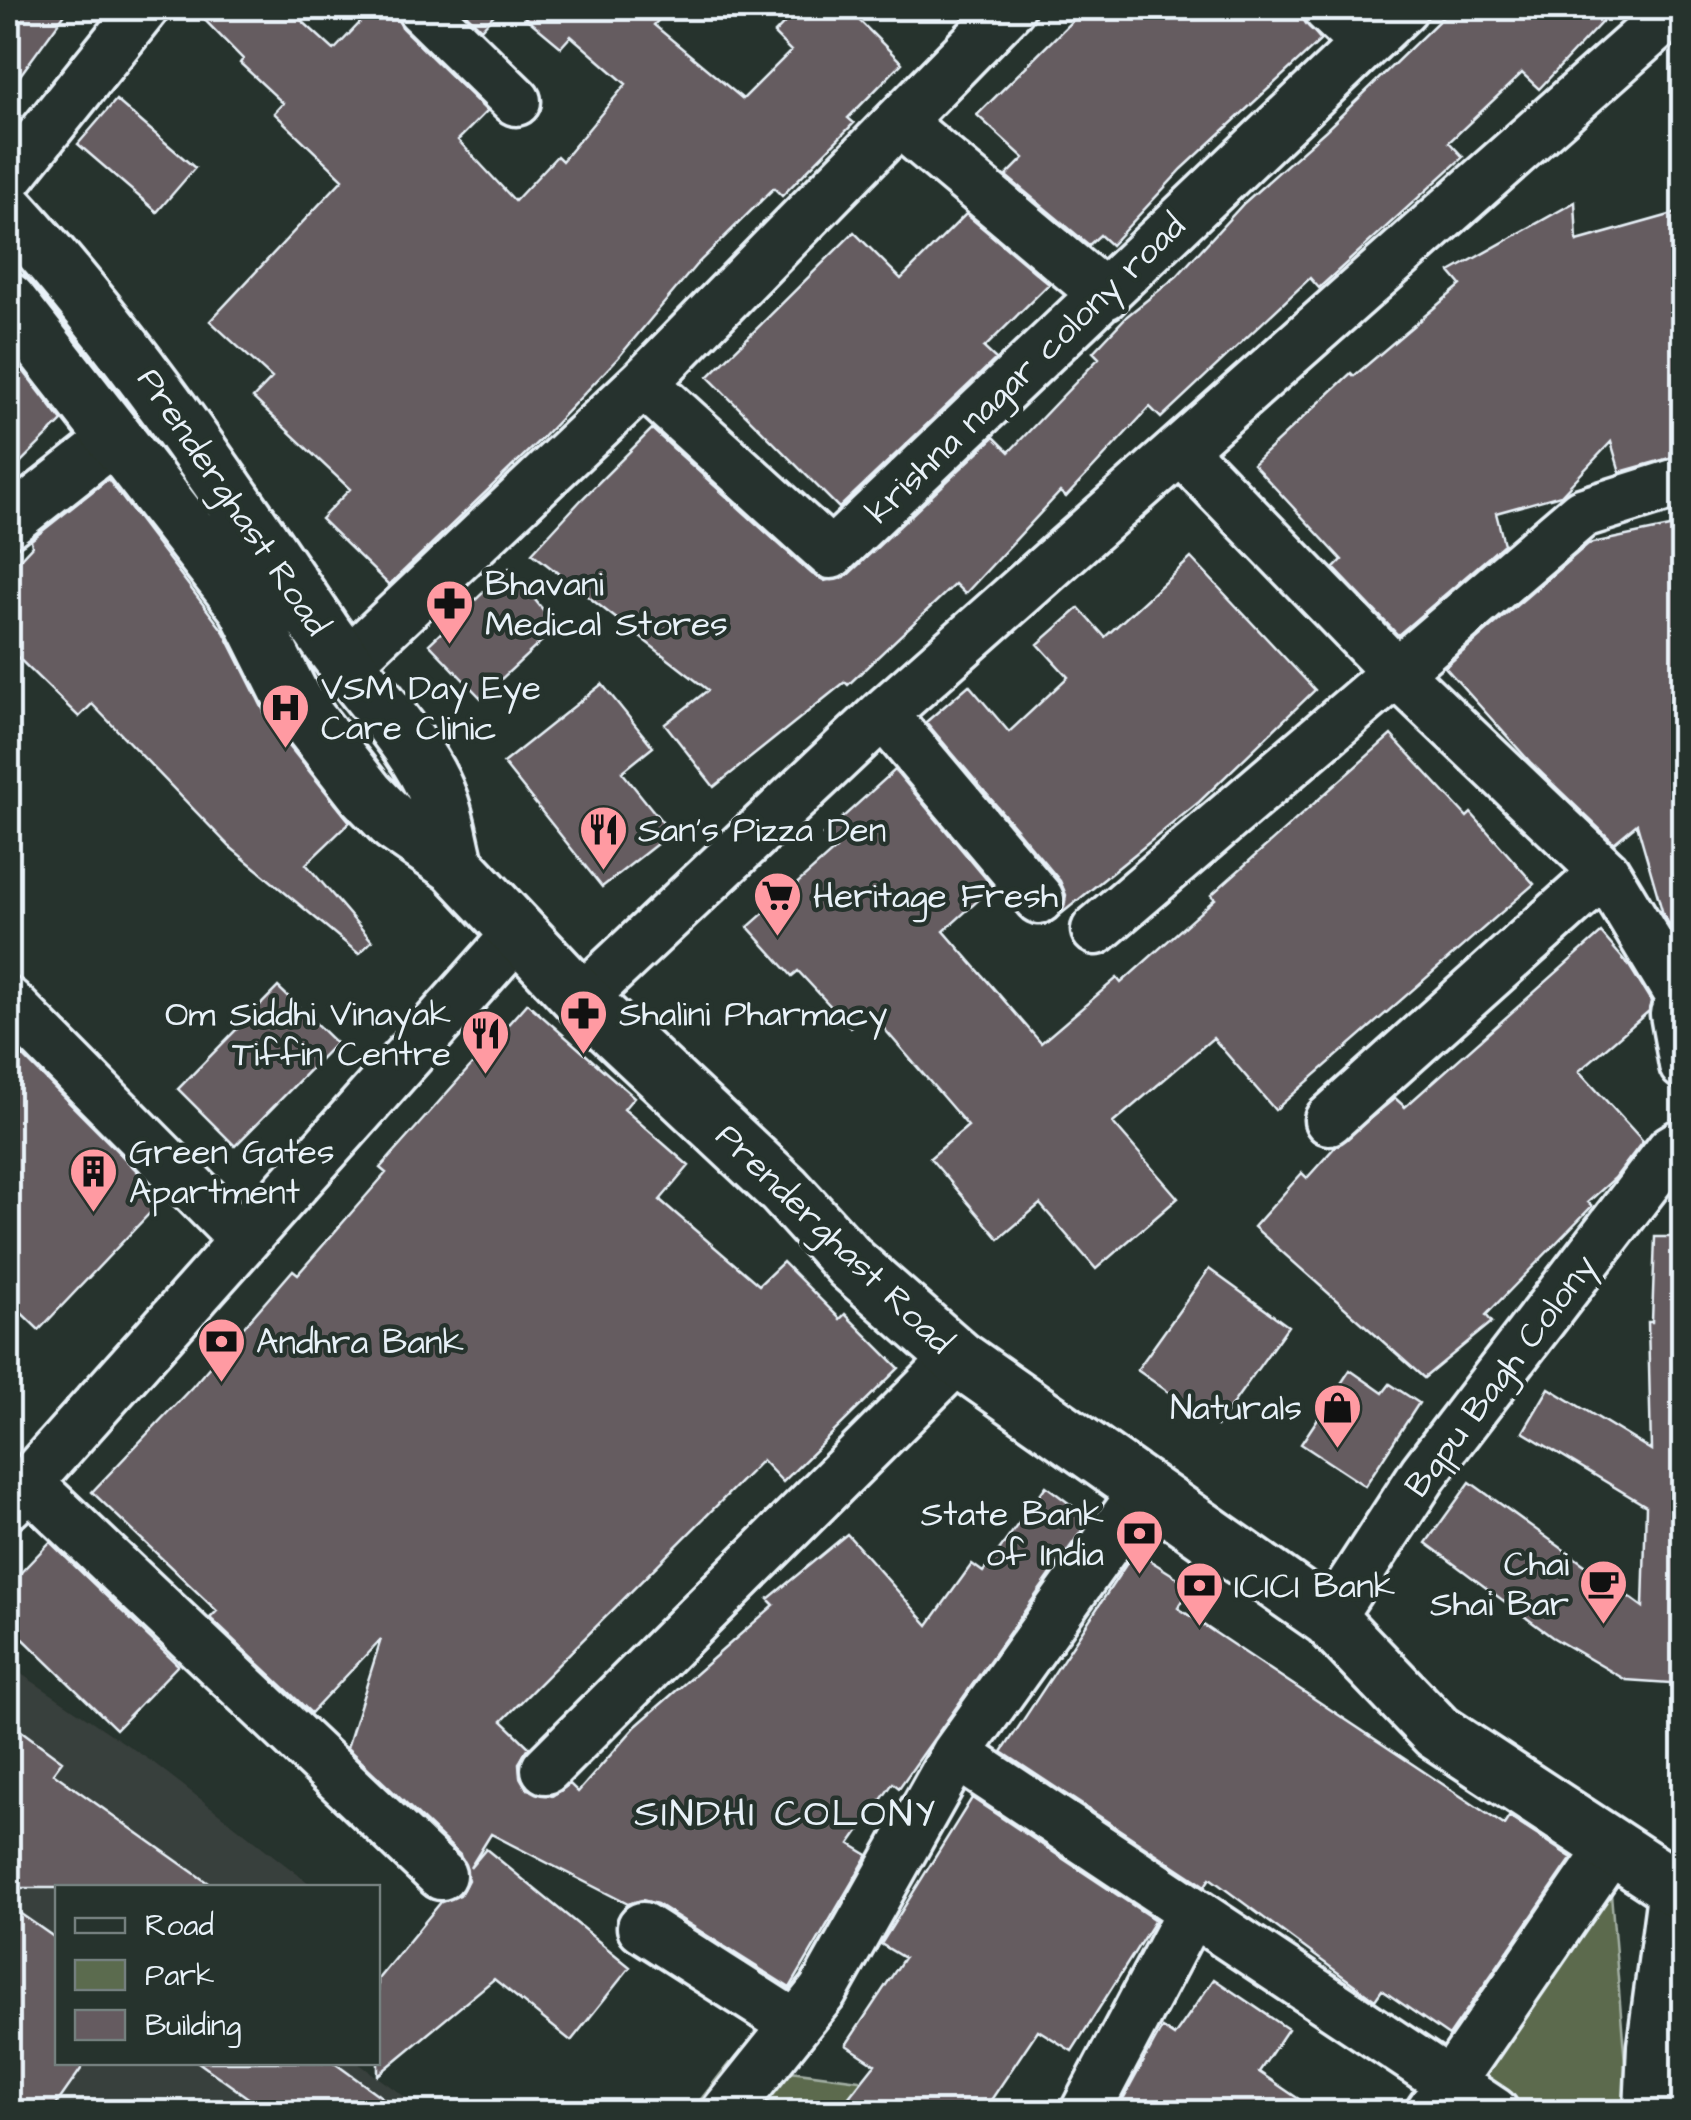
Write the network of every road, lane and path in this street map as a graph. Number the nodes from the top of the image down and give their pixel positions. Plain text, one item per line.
1 (144, 8) edge
2 (421, 8) edge
3 (1010, 8) edge
4 (1327, 8) edge
5 (1403, 8) edge
6 (1677, 8) edge
7 (1365, 44) junction
8 (516, 102) dead end
9 (899, 122) junction
10 (8, 178) edge
11 (8, 210) edge
12 (1105, 295) junction
13 (8, 302) edge
14 (643, 384) junction
15 (116, 437) junction
16 (1182, 451) junction
17 (1684, 481) edge
18 (8, 523) edge
19 (345, 666) junction
20 (1397, 673) junction
21 (883, 714) junction
22 (456, 866) junction
23 (1605, 872) junction
24 (1039, 899) dead end
25 (1096, 930) dead end
26 (518, 933) junction
27 (581, 999) junction
28 (1683, 999) edge
29 (8, 1002) edge
30 (1684, 1066) edge
31 (1329, 1120) dead end
32 (1684, 1142) edge
33 (244, 1240) junction
34 (958, 1358) junction
35 (1144, 1491) junction
36 (18, 1494) edge
37 (1329, 1619) junction
38 (1390, 1680) junction
39 (956, 1754) junction
40 (546, 1769) dead end
41 (1613, 1846) junction
42 (441, 1875) dead end
43 (1680, 1878) edge
44 (1191, 1911) junction
45 (642, 1927) dead end
46 (794, 2024) junction
47 (1440, 2099) edge
48 (726, 2112) edge
49 (1085, 2112) edge
50 (1494, 2112) edge
51 (1649, 2112) edge

1 - 10 street
2 - 8 street
3 - 9 street
4 - 7 street
5 - 7 street, krishna nagar colony road
6 - 16 street
7 - 12 street, krishna nagar colony road
9 - 12 street
9 - 14 street
11 - 19 street, Prenderghast Road
12 - 14 street, krishna nagar colony road
13 - 15 street, Prenderghast Road
14 - 19 street
15 - 18 street
15 - 22 street, Prenderghast Road
16 - 20 street
16 - 21 street
17 - 20 street
19 - 22 street, Prenderghast Road
20 - 23 street
20 - 25 street
21 - 24 street
21 - 27 street
22 - 26 street, Prenderghast Road
23 - 28 street
23 - 31 street
26 - 27 street, Prenderghast Road
26 - 33 street
27 - 34 street, Prenderghast Road
28 - 30 street
29 - 33 street
32 - 37 street, Bqpu Bagh Colony
33 - 36 street
34 - 35 street, Prenderghast Road
34 - 40 street
35 - 37 street, Prenderghast Road
35 - 39 street
36 - 42 street
37 - 38 street, Prenderghast Road
38 - 41 street, Prenderghast Road
38 - 43 street, Prenderghast Road
39 - 44 street
39 - 46 street
41 - 43 street, Prenderghast Road
41 - 47 street
43 - 51 street
44 - 47 street
44 - 49 street
45 - 46 street
46 - 48 street
47 - 50 street

